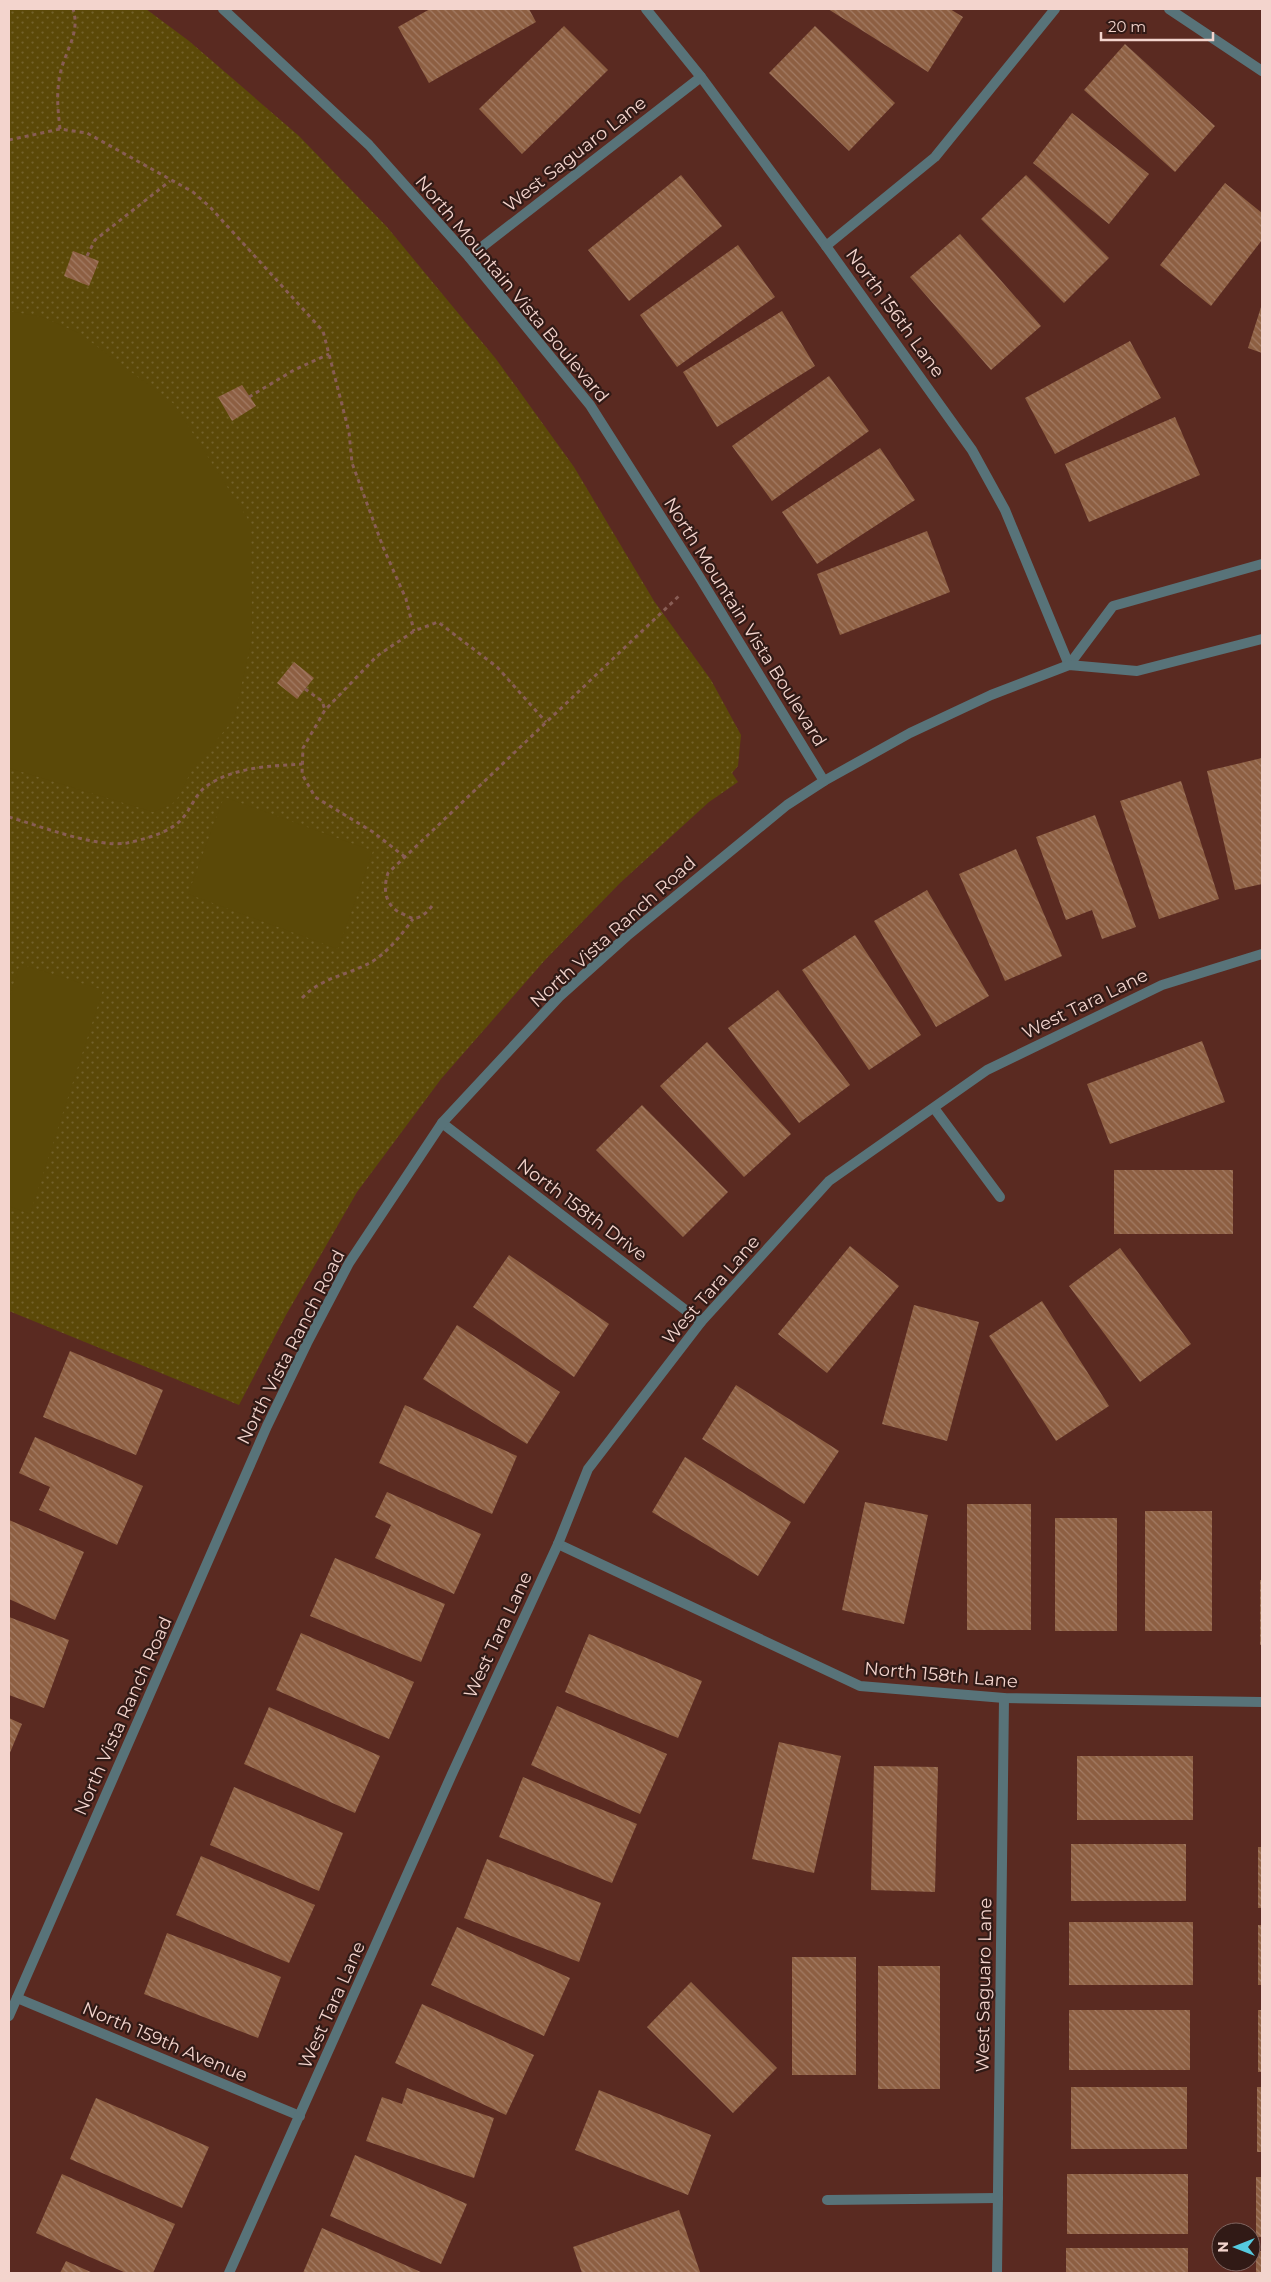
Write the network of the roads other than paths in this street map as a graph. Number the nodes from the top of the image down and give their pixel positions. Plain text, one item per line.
1 (223, 9) edge
2 (646, 9) edge
3 (1055, 9) edge
4 (1168, 9) edge
5 (1262, 71) edge
6 (701, 77) junction
7 (826, 246) junction
8 (470, 257) junction
9 (1262, 564) edge
10 (1262, 639) edge
11 (1069, 664) junction
12 (824, 781) junction
13 (1262, 954) edge
14 (934, 1108) junction
15 (442, 1123) junction
16 (1000, 1197) dead end
17 (701, 1322) junction
18 (558, 1544) junction
19 (1004, 1698) junction
20 (1262, 1702) edge
21 (17, 1998) junction
22 (9, 2016) edge
23 (300, 2116) junction
24 (998, 2198) junction
25 (827, 2200) dead end
26 (229, 2273) edge
27 (997, 2273) edge

1 - 8 street, North Mountain Vista Boulevard
2 - 6 street, North 156th Lane
3 - 7 street
4 - 5 street
6 - 7 street, North 156th Lane
6 - 8 street, West Saguaro Lane
7 - 11 street, North 156th Lane
8 - 12 street, North Mountain Vista Boulevard
9 - 11 street
10 - 11 street, North Vista Ranch Road
11 - 12 street, North Vista Ranch Road
12 - 15 street, North Vista Ranch Road
13 - 14 street, West Tara Lane
14 - 16 street
14 - 17 street, West Tara Lane
15 - 17 street, North 158th Drive
15 - 21 street, North Vista Ranch Road
17 - 18 street, West Tara Lane
18 - 19 street, North 158th Lane
18 - 23 street, West Tara Lane
19 - 20 street, North 158th Lane
19 - 24 street, West Saguaro Lane
21 - 22 street, North Vista Ranch Road
21 - 23 street, North 159th Avenue
23 - 26 street, West Tara Lane
24 - 25 street
24 - 27 street, West Saguaro Lane

